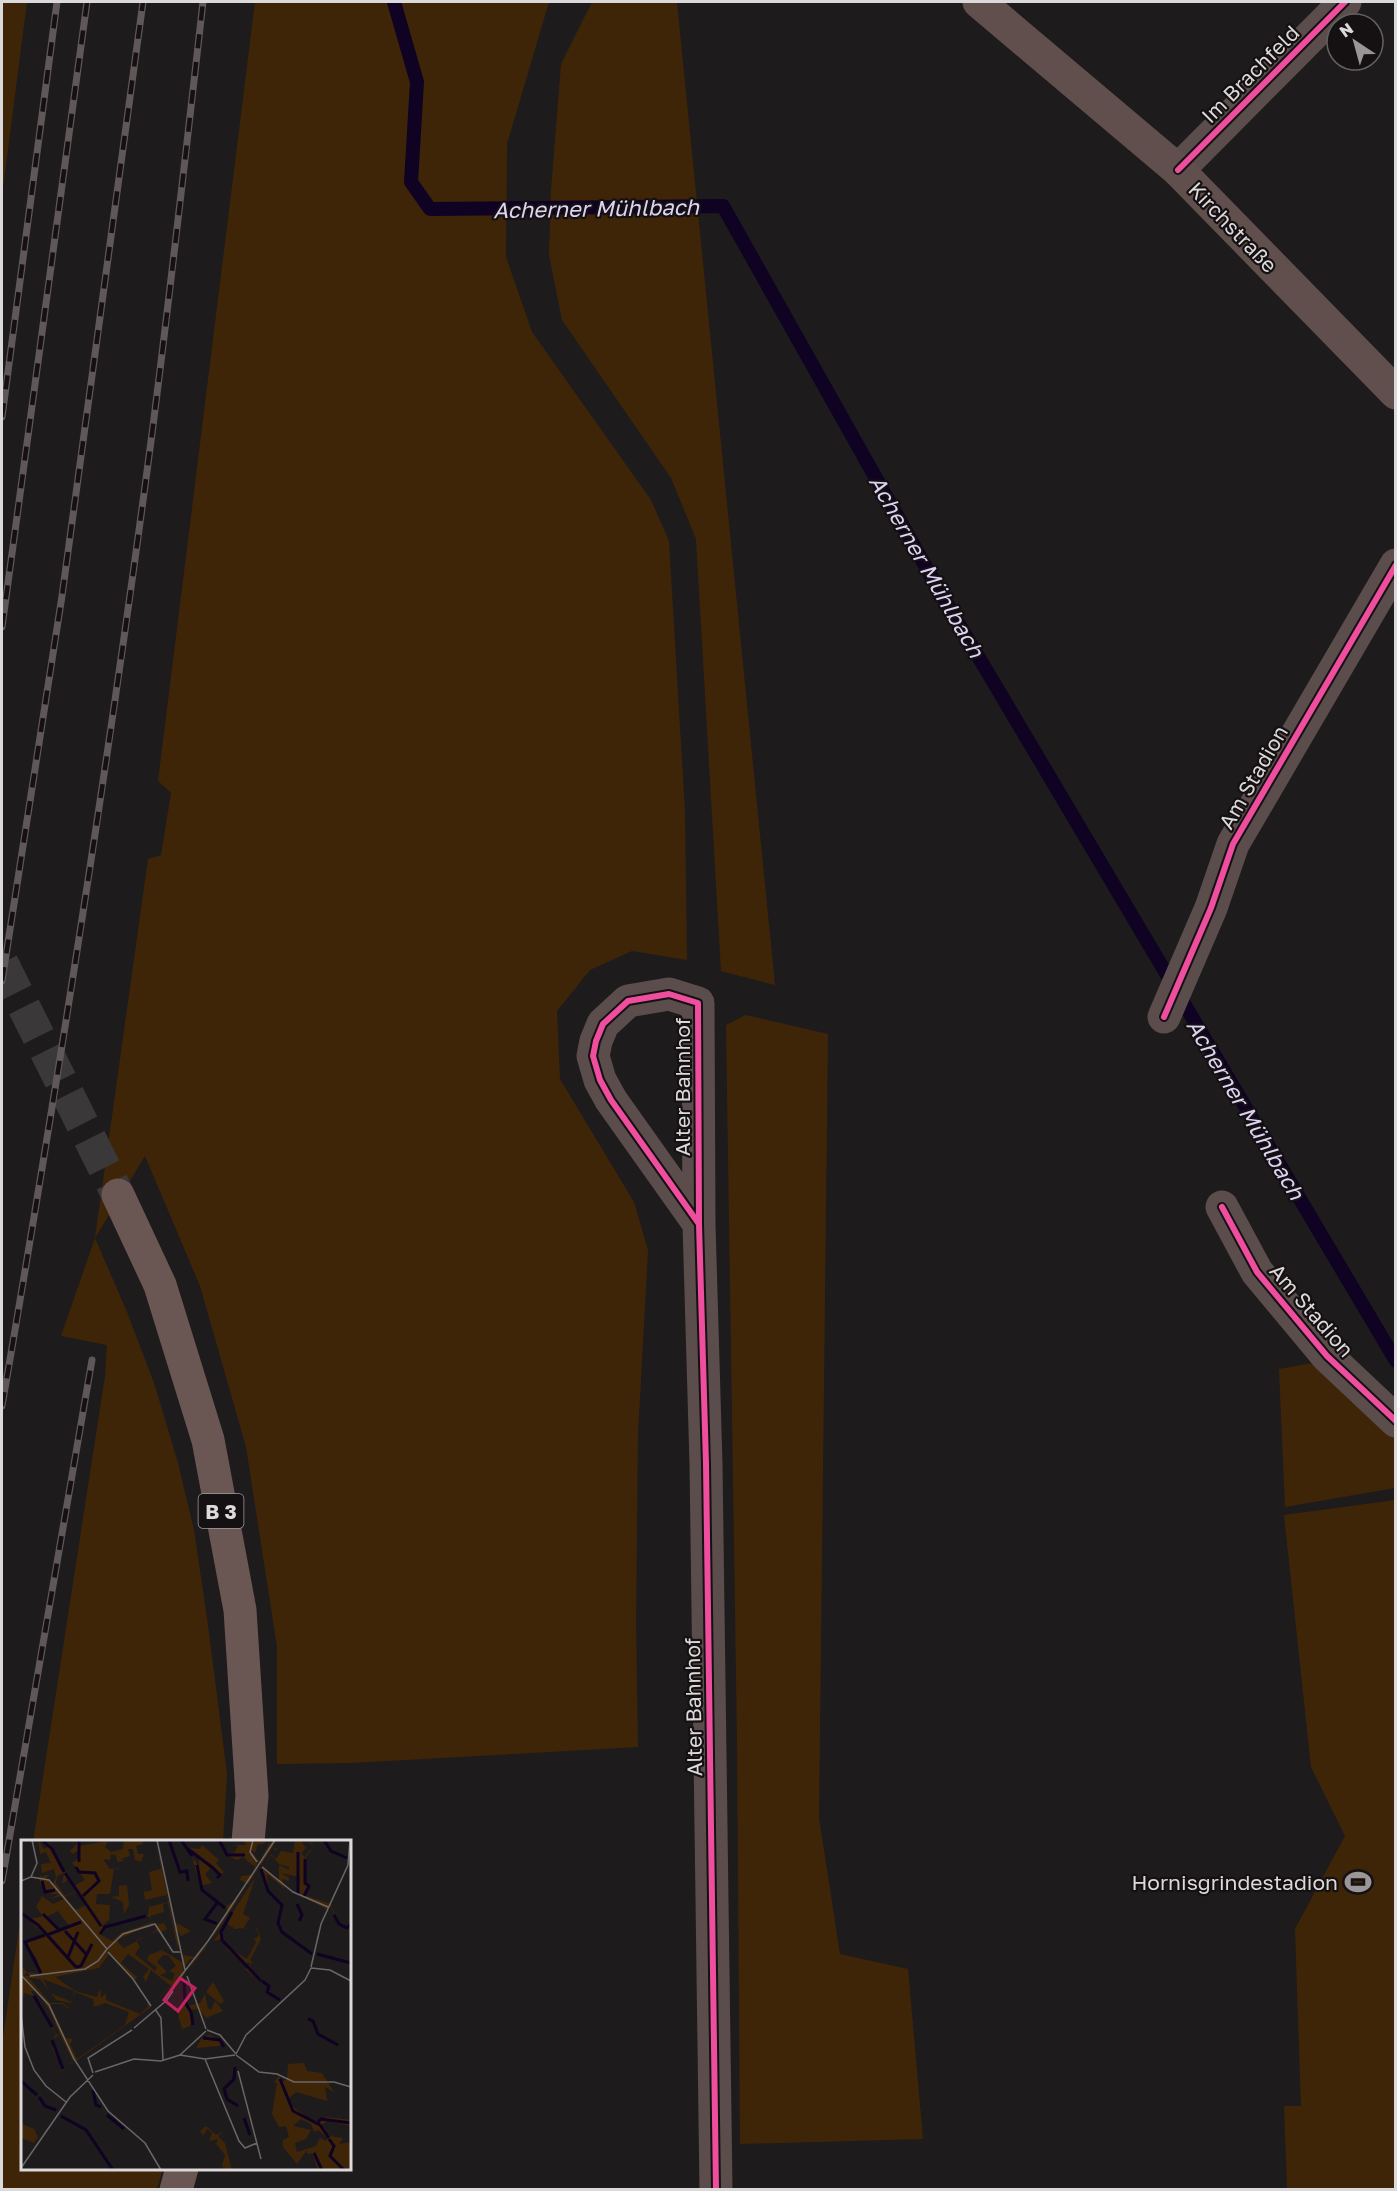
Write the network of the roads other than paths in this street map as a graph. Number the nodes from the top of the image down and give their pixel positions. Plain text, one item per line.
1 (979, 2) edge
2 (1345, 2) edge
3 (1178, 170) junction
4 (1395, 393) edge
5 (1395, 565) edge
6 (1164, 1017) dead end
7 (118, 1195) tunnel mouth
8 (1222, 1207) dead end
9 (699, 1224) junction
10 (1395, 1421) edge
11 (248, 1840) edge
12 (182, 2170) edge
13 (176, 2190) edge
14 (716, 2190) edge

1 - 3 main road, Kirchstraße
2 - 3 street, Im Brachfeld
3 - 4 main road, Kirchstraße
5 - 6 street, Am Stadion
7 - 11 main road, B 3
8 - 10 street, Am Stadion
9 - 9 street, Alter Bahnhof
9 - 14 street, Alter Bahnhof
12 - 13 main road

